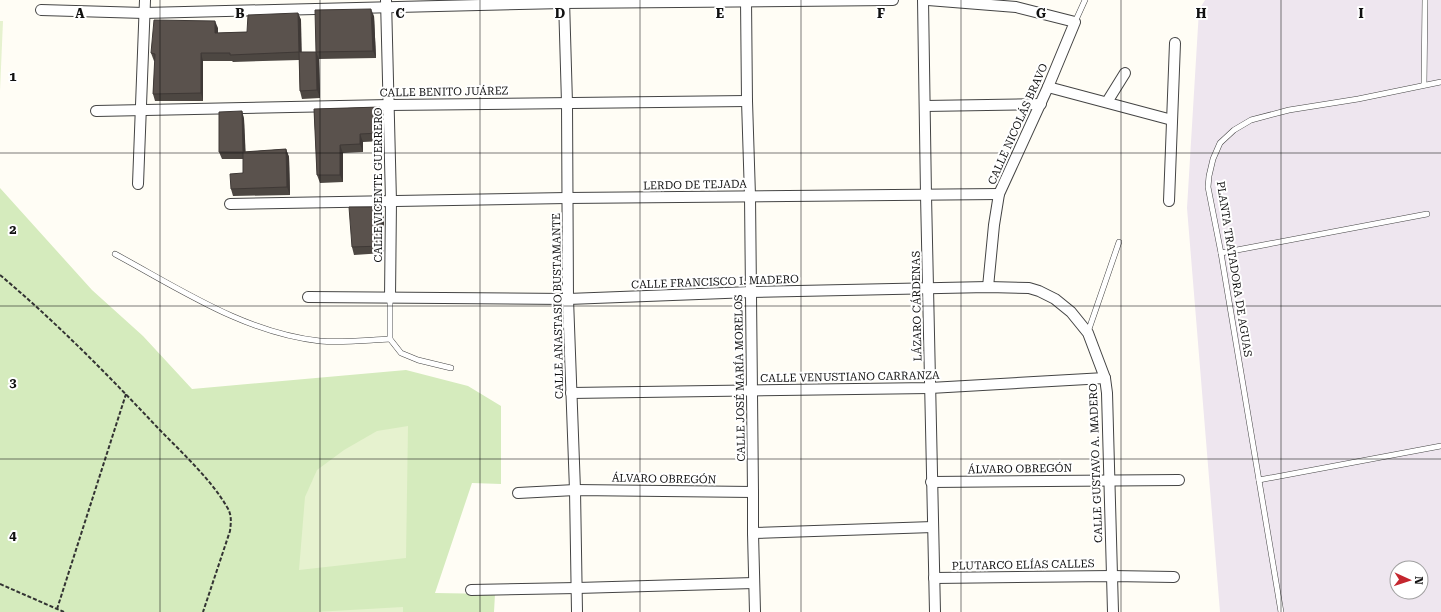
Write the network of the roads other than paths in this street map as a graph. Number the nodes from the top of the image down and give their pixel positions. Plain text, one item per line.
1 (145, 0) edge
2 (893, 0) edge
3 (923, 0) edge
4 (928, 0) edge
5 (1085, 0) edge
6 (1424, 0) edge
7 (746, 1) edge
8 (564, 2) edge
9 (386, 4) edge
10 (41, 10) dead end
11 (144, 13) junction
12 (1075, 22) junction
13 (1175, 43) dead end
14 (1125, 73) dead end
15 (1441, 82) edge
16 (1424, 85) junction
17 (1048, 87) junction
18 (747, 101) junction
19 (1107, 102) junction
20 (567, 103) junction
21 (1040, 104) junction
22 (389, 105) junction
23 (925, 106) junction
24 (140, 111) junction
25 (96, 112) dead end
26 (1172, 120) junction
27 (138, 184) dead end
28 (1000, 194) junction
29 (926, 195) junction
30 (750, 196) junction
31 (567, 198) junction
32 (1169, 200) dead end
33 (391, 201) junction
34 (230, 204) dead end
35 (1427, 214) dead end
36 (1119, 242) dead end
37 (1221, 253) junction
38 (115, 254) dead end
39 (988, 287) junction
40 (928, 288) junction
41 (1039, 291) joint
42 (751, 292) junction
43 (308, 297) dead end
44 (390, 298) junction
45 (568, 298) junction
46 (1088, 333) junction
47 (390, 339) junction
48 (451, 368) dead end
49 (1105, 378) junction
50 (930, 388) junction
51 (752, 391) junction
52 (571, 393) junction
53 (1441, 446) edge
54 (1109, 480) junction
55 (1179, 480) dead end
56 (1259, 480) junction
57 (932, 482) junction
58 (575, 490) junction
59 (754, 492) junction
60 (518, 493) dead end
61 (933, 527) junction
62 (753, 533) junction
63 (1112, 576) junction
64 (1174, 577) dead end
65 (934, 578) junction
66 (754, 583) junction
67 (577, 588) junction
68 (471, 590) dead end
69 (577, 612) edge
70 (755, 612) edge
71 (935, 612) edge
72 (1113, 612) edge
73 (1282, 612) edge

1 - 11 street
2 - 7 street
3 - 23 street, LÁZARO CÁRDENAS
4 - 12 street
5 - 12 lane, CALLE NICOLÁS BRAVO
6 - 16 lane
7 - 8 street
7 - 18 street, CALLE JOSÉ MARÍA MORELOS
8 - 9 street
8 - 20 street, CALLE ANASTASIO BUSTAMANTE
9 - 11 street
9 - 22 street, CALLE VICENTE GUERRERO
10 - 11 street
11 - 24 street
12 - 17 street, CALLE NICOLÁS BRAVO
13 - 26 street
14 - 19 street
15 - 16 lane, PLANTA TRATADORA DE AGUAS
16 - 37 lane, PLANTA TRATADORA DE AGUAS
17 - 19 street
17 - 21 street, CALLE NICOLÁS BRAVO
18 - 20 street, CALLE BENITO JUÁREZ
18 - 30 street, CALLE JOSÉ MARÍA MORELOS
19 - 26 street
20 - 22 street, CALLE BENITO JUÁREZ
20 - 31 street, CALLE ANASTASIO BUSTAMANTE
21 - 23 street
21 - 28 street, CALLE NICOLÁS BRAVO
22 - 24 street, CALLE BENITO JUÁREZ
22 - 33 street, CALLE VICENTE GUERRERO
23 - 29 street, LÁZARO CÁRDENAS
24 - 25 street, CALLE BENITO JUÁREZ
24 - 27 street
26 - 32 street
28 - 29 street, LERDO DE TEJADA
28 - 39 street, CALLE NICOLÁS BRAVO
29 - 30 street, LERDO DE TEJADA
29 - 40 street, LÁZARO CÁRDENAS
30 - 31 street, LERDO DE TEJADA
30 - 42 street, CALLE JOSÉ MARÍA MORELOS
31 - 33 street, LERDO DE TEJADA
31 - 45 street, CALLE ANASTASIO BUSTAMANTE
33 - 34 street, LERDO DE TEJADA
33 - 44 street, CALLE VICENTE GUERRERO
35 - 37 lane
36 - 46 lane
37 - 56 lane, PLANTA TRATADORA DE AGUAS
38 - 47 lane
39 - 40 street, CALLE FRANCISCO I. MADERO
39 - 41 street, CALLE FRANCISCO I. MADERO
40 - 42 street, CALLE FRANCISCO I. MADERO
40 - 50 street, LÁZARO CÁRDENAS
41 - 46 street, CALLE GUSTAVO A. MADERO
42 - 45 street, CALLE FRANCISCO I. MADERO
42 - 51 street, CALLE JOSÉ MARÍA MORELOS
43 - 44 street, CALLE FRANCISCO I. MADERO
44 - 45 street, CALLE FRANCISCO I. MADERO
44 - 47 lane
45 - 52 street, CALLE ANASTASIO BUSTAMANTE
46 - 49 street, CALLE GUSTAVO A. MADERO
47 - 48 lane
49 - 50 street, CALLE VENUSTIANO CARRANZA
49 - 54 street, CALLE GUSTAVO A. MADERO
50 - 51 street, CALLE VENUSTIANO CARRANZA
50 - 57 street, LÁZARO CÁRDENAS
51 - 52 street, CALLE VENUSTIANO CARRANZA
51 - 59 street, CALLE JOSÉ MARÍA MORELOS
52 - 58 street, CALLE ANASTASIO BUSTAMANTE
53 - 56 lane
54 - 55 street, ÁLVARO OBREGÓN
54 - 57 street, ÁLVARO OBREGÓN
54 - 63 street, CALLE GUSTAVO A. MADERO
56 - 73 lane, PLANTA TRATADORA DE AGUAS
57 - 61 street, LÁZARO CÁRDENAS
58 - 59 street, ÁLVARO OBREGÓN
58 - 60 street, ÁLVARO OBREGÓN
58 - 67 street, CALLE ANASTASIO BUSTAMANTE
59 - 62 street, CALLE JOSÉ MARÍA MORELOS
61 - 62 street
61 - 65 street, LÁZARO CÁRDENAS
62 - 66 street, CALLE JOSÉ MARÍA MORELOS
63 - 64 street, PLUTARCO ELÍAS CALLES
63 - 65 street, PLUTARCO ELÍAS CALLES
63 - 72 street, CALLE GUSTAVO A. MADERO
65 - 71 street, LÁZARO CÁRDENAS
66 - 67 street
66 - 70 street, CALLE JOSÉ MARÍA MORELOS
67 - 68 street
67 - 69 street, CALLE ANASTASIO BUSTAMANTE

